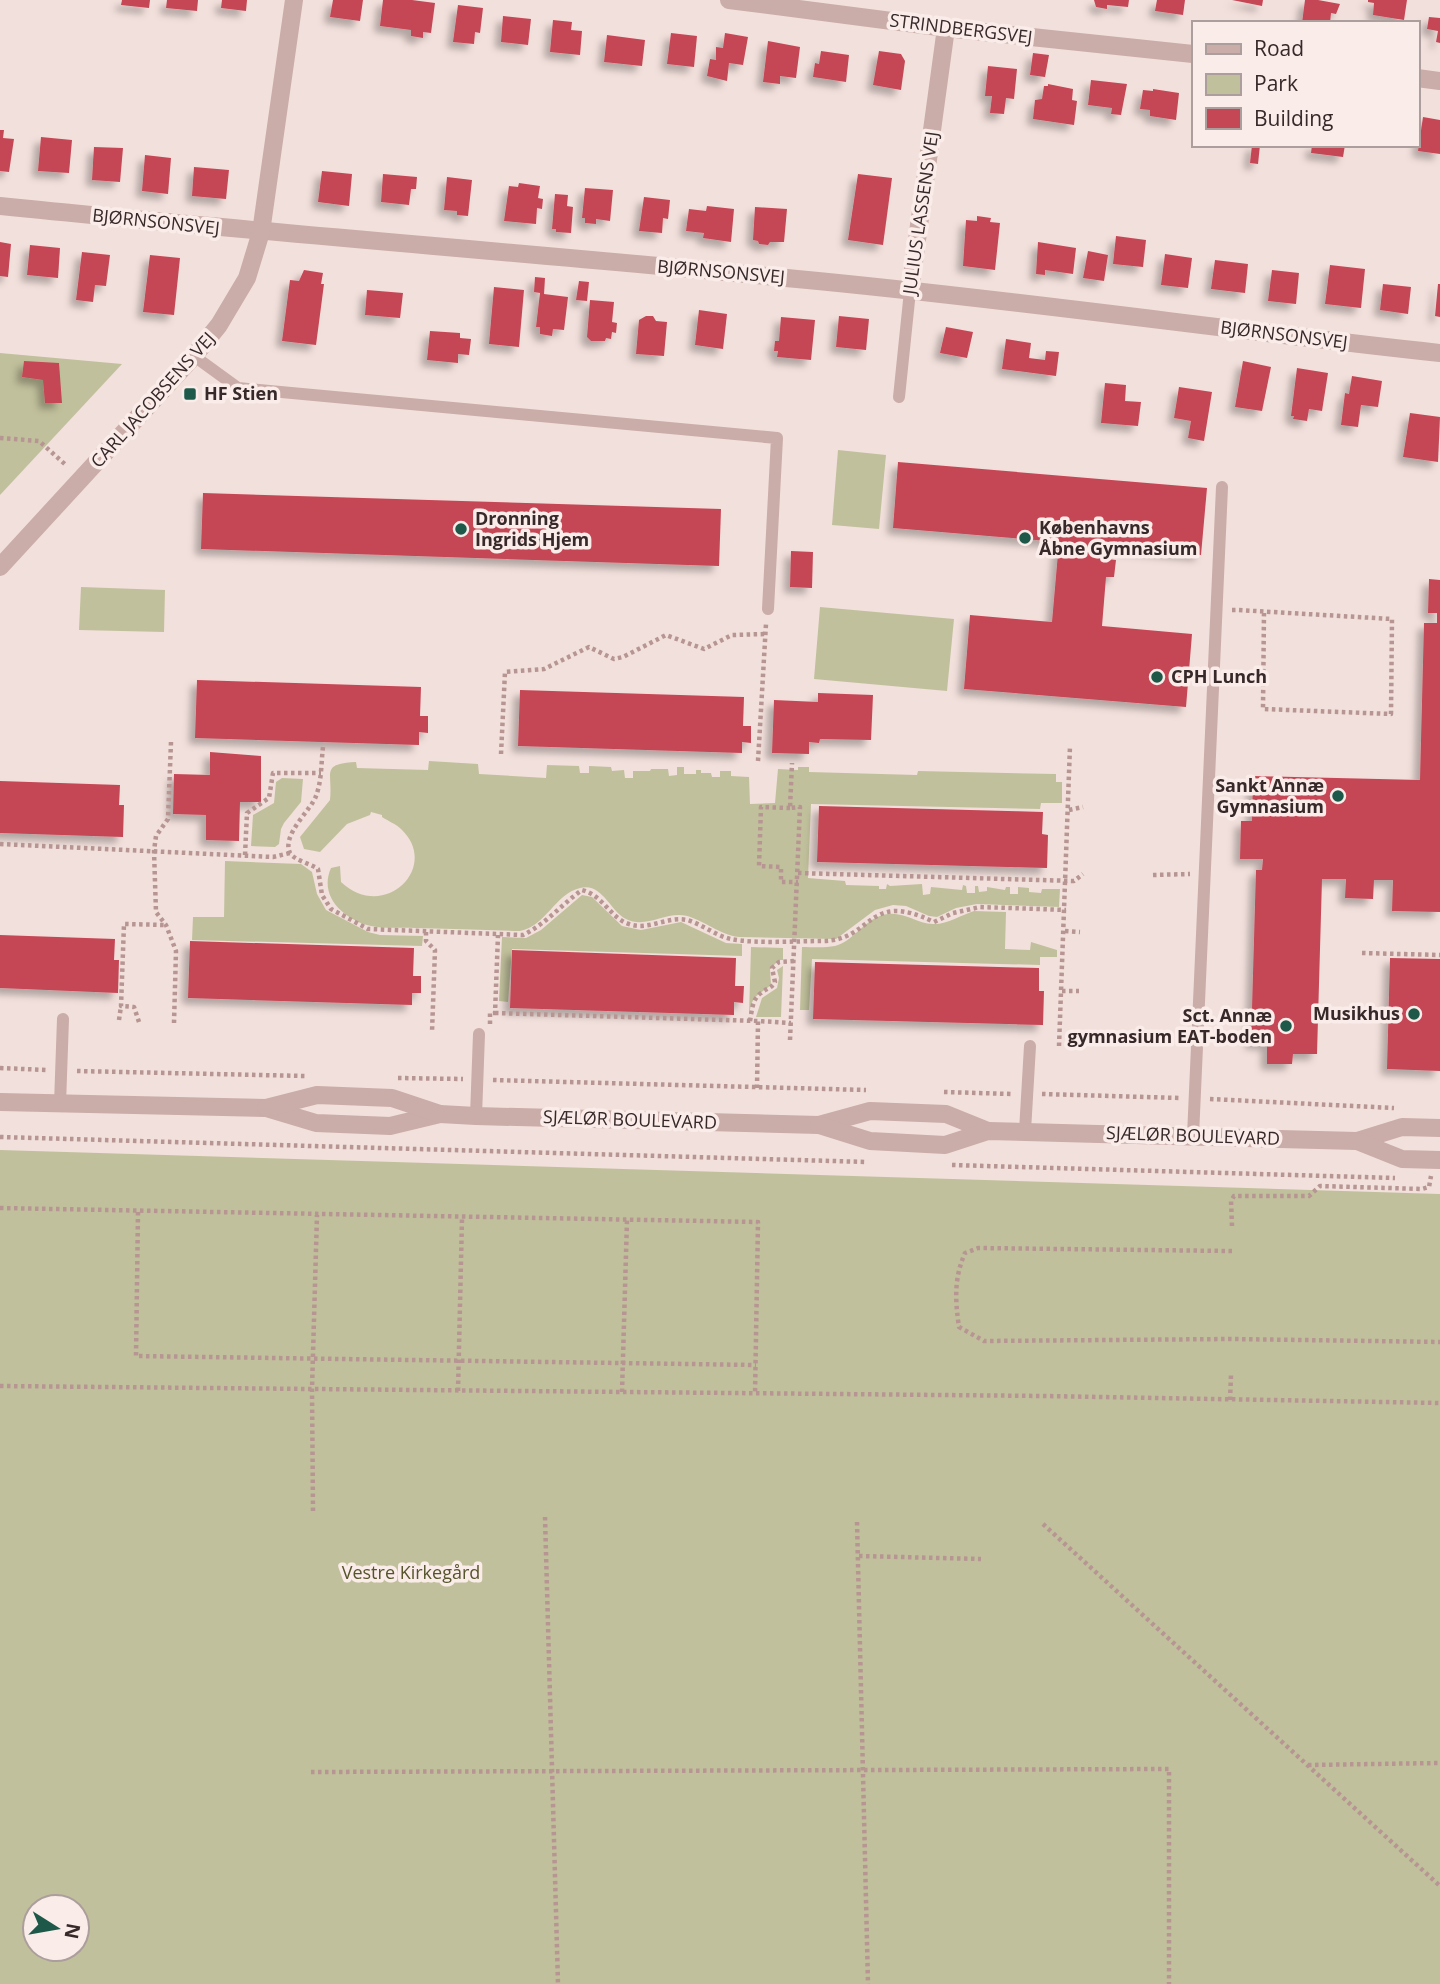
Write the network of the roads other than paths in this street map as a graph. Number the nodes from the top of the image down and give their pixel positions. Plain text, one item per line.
1 (294, 0) edge
2 (729, 0) edge
3 (946, 28) junction
4 (1192, 54) edge
5 (1419, 78) edge
6 (1440, 81) edge
7 (0, 206) edge
8 (261, 232) junction
9 (910, 291) junction
10 (1440, 354) edge
11 (194, 356) junction
12 (899, 397) dead end
13 (1222, 487) dead end
14 (0, 567) edge
15 (768, 609) road end
16 (63, 1019) dead end
17 (484, 1034) road end
18 (1030, 1046) dead end
19 (0, 1102) edge
20 (60, 1104) junction
21 (266, 1108) junction
22 (440, 1114) junction
23 (476, 1115) junction
24 (820, 1125) junction
25 (1440, 1128) edge
26 (988, 1130) junction
27 (1025, 1131) junction
28 (1193, 1136) junction
29 (1357, 1141) junction
30 (1440, 1160) edge

1 - 8 street, CARL JACOBSENS VEJ
2 - 3 street, STRINDBERGSVEJ
3 - 4 street, STRINDBERGSVEJ
3 - 9 street, JULIUS LASSENS VEJ
5 - 6 street
7 - 8 street, BJØRNSONSVEJ
8 - 9 street, BJØRNSONSVEJ
8 - 11 street, CARL JACOBSENS VEJ
9 - 10 street, BJØRNSONSVEJ
9 - 12 lane, JULIUS LASSENS VEJ
11 - 14 street, CARL JACOBSENS VEJ
11 - 15 lane
13 - 28 lane
16 - 20 lane
17 - 23 lane
18 - 27 lane
19 - 20 street, SJÆLØR BOULEVARD
20 - 21 street, SJÆLØR BOULEVARD
21 - 22 street, SJÆLØR BOULEVARD
21 - 22 street, SJÆLØR BOULEVARD
22 - 23 street, SJÆLØR BOULEVARD
23 - 24 street, SJÆLØR BOULEVARD
24 - 26 street, SJÆLØR BOULEVARD
24 - 26 street, SJÆLØR BOULEVARD
25 - 29 street, SJÆLØR BOULEVARD
26 - 27 street, SJÆLØR BOULEVARD
27 - 28 street, SJÆLØR BOULEVARD
28 - 29 street, SJÆLØR BOULEVARD
29 - 30 street, SJÆLØR BOULEVARD

